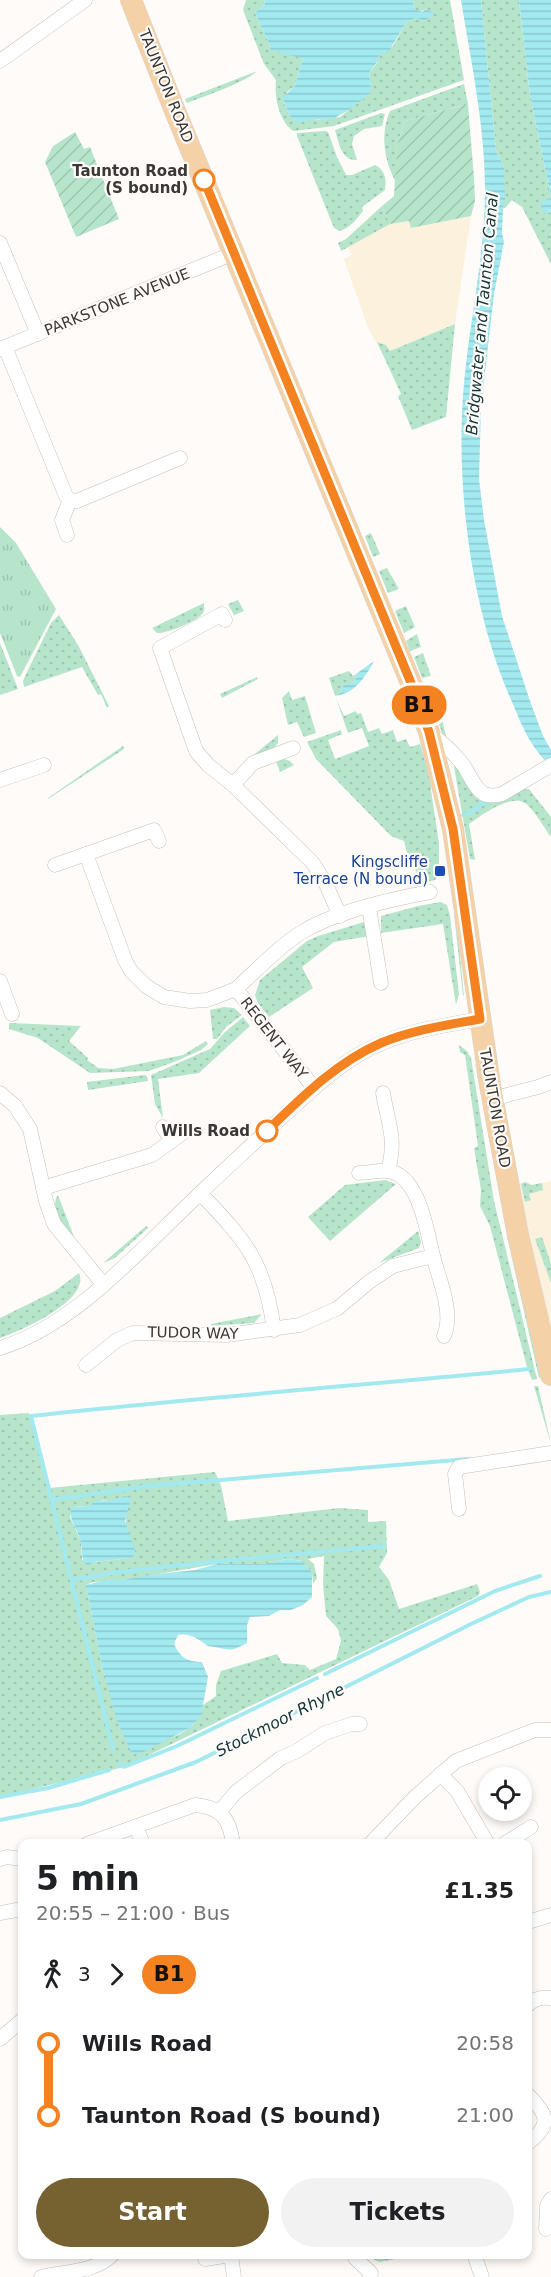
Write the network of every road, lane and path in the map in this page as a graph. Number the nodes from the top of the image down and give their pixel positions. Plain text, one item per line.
1 (85, 0) edge
2 (131, 0) edge
3 (0, 61) edge
4 (0, 243) edge
5 (234, 253) junction
6 (38, 334) junction
7 (2, 348) edge
8 (180, 458) dead end
9 (70, 500) junction
10 (67, 535) dead end
11 (225, 621) dead end
12 (429, 732) junction
13 (293, 748) dead end
14 (44, 765) dead end
15 (542, 772) edge
16 (0, 780) edge
17 (232, 785) junction
18 (159, 841) dead end
19 (86, 854) junction
20 (54, 865) dead end
21 (430, 892) dead end
22 (369, 907) junction
23 (340, 916) junction
24 (0, 981) edge
25 (381, 983) dead end
26 (236, 989) junction
27 (3, 997) edge
28 (12, 1014) dead end
29 (480, 1019) junction
30 (551, 1082) edge
31 (314, 1088) junction
32 (2, 1098) edge
33 (492, 1099) junction
34 (381, 1102) dead end
35 (163, 1127) dead end
36 (184, 1132) dead end
37 (172, 1141) junction
38 (388, 1171) junction
39 (359, 1173) dead end
40 (43, 1188) junction
41 (200, 1193) junction
42 (433, 1256) junction
43 (103, 1284) junction
44 (274, 1330) junction
45 (450, 1330) dead end
46 (0, 1348) edge
47 (86, 1365) dead end
48 (551, 1375) edge
49 (551, 1453) edge
50 (459, 1509) dead end
51 (551, 1718) edge
52 (360, 1724) dead end
53 (535, 1730) junction
54 (551, 1730) edge
55 (440, 1774) junction
56 (220, 1811) junction
57 (136, 1827) junction
58 (531, 1827) dead end
59 (101, 1839) edge
60 (141, 1839) edge
61 (232, 1839) edge
62 (375, 1839) edge
63 (485, 1839) edge
64 (512, 1839) edge
65 (18, 1858) edge
66 (0, 1859) edge
67 (18, 1910) edge
68 (0, 1913) edge
69 (551, 1915) edge
70 (532, 1921) edge
71 (551, 1998) edge
72 (532, 2002) edge
73 (18, 2023) edge
74 (0, 2039) edge
75 (532, 2097) edge
76 (548, 2107) edge
77 (549, 2126) edge
78 (532, 2141) edge
79 (551, 2199) edge
80 (546, 2229) dead end
81 (108, 2259) edge
82 (232, 2259) edge
83 (355, 2259) dead end
84 (476, 2259) edge
85 (41, 2277) edge
86 (234, 2277) edge
87 (370, 2277) edge
88 (482, 2277) edge

1 - 3 street
2 - 5 main road, TAUNTON ROAD
4 - 6 street
5 - 6 street, PARKSTONE AVENUE
5 - 12 main road, TAUNTON ROAD
6 - 7 street, PARKSTONE AVENUE
7 - 9 street
8 - 9 street
9 - 10 street
11 - 17 street
12 - 15 street
12 - 29 main road, TAUNTON ROAD
13 - 17 street
14 - 16 street
17 - 23 street
18 - 19 street
19 - 20 street
19 - 26 street
21 - 22 street
22 - 23 street
22 - 25 street
23 - 26 street
24 - 27 street
26 - 31 street, REGENT WAY
27 - 28 street
29 - 31 street
29 - 33 main road, TAUNTON ROAD
30 - 33 street
31 - 41 street
32 - 40 street
33 - 48 main road, TAUNTON ROAD
34 - 38 street
35 - 37 street
36 - 37 street
37 - 40 street
38 - 39 street
38 - 42 street
40 - 43 street
41 - 43 street
41 - 44 street
42 - 44 street, TUDOR WAY
42 - 45 street
43 - 46 street
44 - 47 street, TUDOR WAY
49 - 50 street
51 - 53 street
52 - 56 street
53 - 54 street
53 - 55 street
55 - 62 street
55 - 63 street
56 - 57 street
56 - 61 street
57 - 59 street
57 - 60 street
58 - 64 street
65 - 66 street
67 - 68 street
69 - 70 street
71 - 72 street
73 - 74 street
75 - 76 street
76 - 77 street
77 - 78 street
79 - 80 street
81 - 85 street
82 - 86 street
83 - 87 street
84 - 88 street

